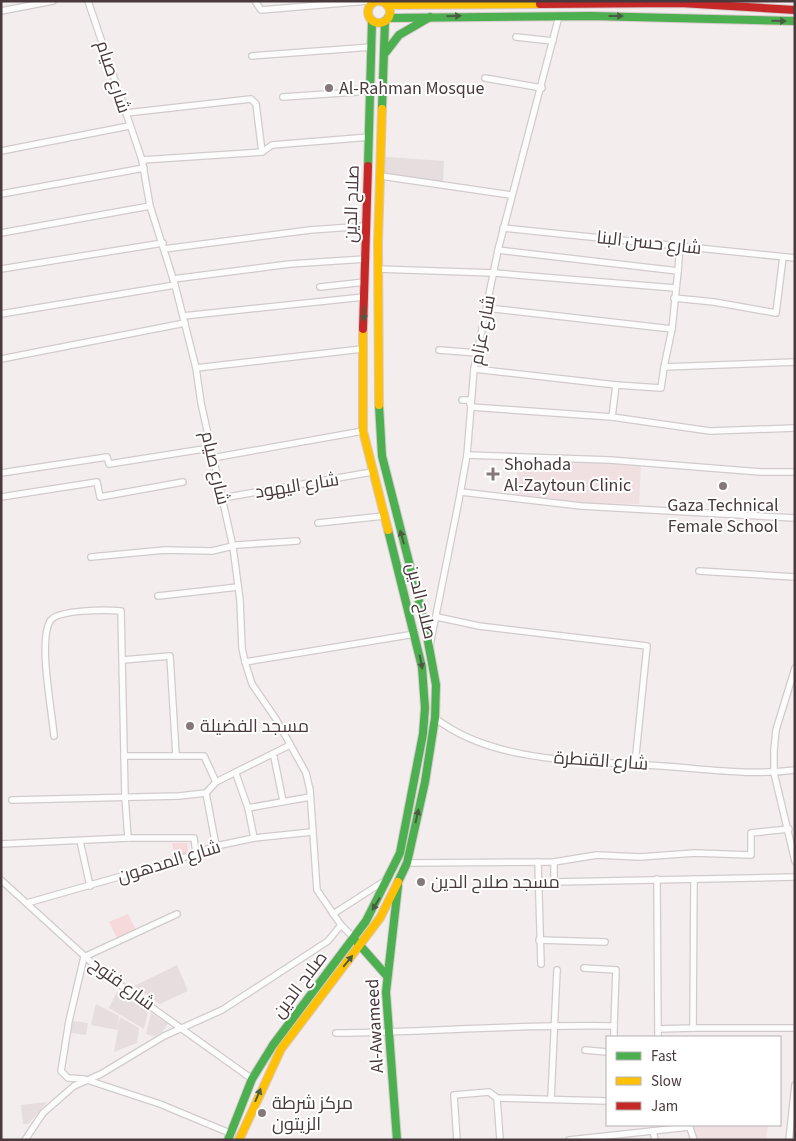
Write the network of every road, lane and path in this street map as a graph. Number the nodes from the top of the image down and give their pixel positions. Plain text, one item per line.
1 (53, 1) edge
2 (88, 1) edge
3 (255, 1) edge
4 (561, 3) edge
5 (294, 4) edge
6 (368, 4) edge
7 (387, 5) junction
8 (795, 10) edge
9 (1, 11) edge
10 (558, 16) junction
11 (430, 17) junction
12 (386, 20) junction
13 (372, 21) junction
14 (795, 21) edge
15 (516, 38) dead end
16 (553, 41) junction
17 (372, 46) junction
18 (384, 55) junction
19 (252, 56) dead end
20 (485, 78) dead end
21 (542, 88) junction
22 (371, 91) junction
23 (283, 97) dead end
24 (126, 113) junction
25 (129, 126) junction
26 (370, 137) junction
27 (1, 151) edge
28 (262, 152) junction
29 (142, 160) junction
30 (144, 168) junction
31 (381, 176) junction
32 (1, 194) edge
33 (511, 195) junction
34 (150, 206) junction
35 (366, 226) junction
36 (502, 228) junction
37 (1, 234) edge
38 (680, 245) junction
39 (164, 246) junction
40 (498, 250) junction
41 (784, 257) junction
42 (795, 258) edge
43 (365, 259) junction
44 (378, 269) junction
45 (1, 270) edge
46 (678, 271) junction
47 (494, 273) junction
48 (174, 282) junction
49 (365, 282) junction
50 (320, 287) dead end
51 (675, 288) junction
52 (364, 297) junction
53 (674, 298) junction
54 (487, 308) junction
55 (1, 314) edge
56 (183, 316) junction
57 (185, 323) junction
58 (672, 329) junction
59 (362, 349) junction
60 (439, 350) dead end
61 (477, 353) junction
62 (1, 359) edge
63 (795, 362) edge
64 (664, 366) junction
65 (196, 368) junction
66 (474, 368) junction
67 (616, 385) junction
68 (462, 400) dead end
69 (472, 407) junction
70 (612, 417) junction
71 (795, 428) edge
72 (363, 431) junction
73 (210, 448) junction
74 (467, 455) junction
75 (212, 458) junction
76 (372, 472) junction
77 (795, 472) edge
78 (1, 473) edge
79 (183, 482) dead end
80 (461, 492) junction
81 (1, 497) edge
82 (222, 498) junction
83 (384, 516) junction
84 (795, 518) edge
85 (318, 523) dead end
86 (297, 541) dead end
87 (233, 548) junction
88 (91, 557) dead end
89 (700, 571) dead end
90 (795, 577) edge
91 (238, 587) junction
92 (158, 596) dead end
93 (437, 617) junction
94 (414, 634) junction
95 (430, 648) junction
96 (123, 660) junction
97 (245, 662) junction
98 (794, 670) edge
99 (435, 718) junction
100 (54, 736) dead end
101 (290, 745) junction
102 (176, 755) junction
103 (124, 756) junction
104 (274, 758) dead end
105 (635, 764) junction
106 (795, 770) edge
107 (774, 773) junction
108 (236, 774) junction
109 (216, 782) junction
110 (206, 793) junction
111 (125, 797) junction
112 (310, 797) junction
113 (12, 800) dead end
114 (283, 801) junction
115 (248, 808) junction
116 (789, 830) junction
117 (312, 832) junction
118 (128, 838) junction
119 (254, 838) junction
120 (80, 841) junction
121 (1, 844) edge
122 (216, 846) junction
123 (196, 853) junction
124 (794, 858) edge
125 (538, 862) junction
126 (554, 862) junction
127 (407, 863) junction
128 (795, 877) edge
129 (390, 878) junction
130 (657, 879) junction
131 (694, 879) junction
132 (1, 880) edge
133 (399, 882) junction
134 (90, 886) junction
135 (27, 903) junction
136 (177, 914) dead end
137 (333, 914) junction
138 (341, 925) junction
139 (354, 938) junction
140 (539, 940) junction
141 (604, 942) dead end
142 (361, 945) junction
143 (84, 957) junction
144 (541, 964) dead end
145 (584, 968) dead end
146 (557, 970) dead end
147 (387, 976) junction
148 (555, 1025) junction
149 (182, 1026) junction
150 (614, 1026) junction
151 (693, 1028) junction
152 (795, 1028) edge
153 (658, 1029) junction
154 (389, 1033) junction
155 (336, 1034) dead end
156 (614, 1036) edge
157 (658, 1036) edge
158 (585, 1050) dead end
159 (606, 1052) edge
160 (84, 1079) junction
161 (252, 1079) junction
162 (795, 1085) edge
163 (497, 1098) junction
164 (551, 1099) junction
165 (606, 1100) edge
166 (689, 1126) edge
167 (653, 1131) junction
168 (230, 1136) edge
169 (25, 1140) edge
170 (239, 1140) edge
171 (397, 1140) edge
172 (457, 1140) edge
173 (500, 1140) edge
174 (569, 1140) edge
175 (654, 1140) edge
176 (694, 1140) edge
177 (788, 1140) edge

1 - 9 street
2 - 24 street, شارع صيام
3 - 5 street
4 - 7 main road
4 - 8 main road
4 - 10 street, شارع عزام
5 - 6 street
6 - 7 main road
6 - 13 main road
7 - 12 main road
11 -> 10 main road
10 -> 14 main road
10 - 16 street, شارع عزام
11 - 12 main road
11 - 18 main road
12 - 13 main road
12 - 18 main road, صلاح الدين
13 - 17 main road, صلاح الدين
15 - 16 street
16 - 21 street, شارع عزام
17 - 19 street
17 - 22 main road, صلاح الدين
18 - 31 main road, صلاح الدين
20 - 21 street
21 - 33 street, شارع عزام
22 - 23 street
22 - 26 main road, صلاح الدين
24 - 25 street, شارع صيام
24 - 28 street
25 - 27 street
25 - 29 street, شارع صيام
26 - 28 street
26 - 35 main road, صلاح الدين
28 - 29 street
29 - 30 street, شارع صيام
30 - 32 street
30 - 34 street, شارع صيام
31 - 33 street
31 - 44 main road, صلاح الدين
33 - 36 street, شارع عزام
34 - 37 street
34 - 39 street, شارع صيام
35 - 39 street
35 - 43 main road, صلاح الدين
36 - 38 street, شارع حسن البنا
36 - 40 street, شارع عزام
38 - 41 street, شارع حسن البنا
38 - 46 street
39 - 45 street
39 - 48 street, شارع صيام
40 - 46 street
40 - 47 street, شارع عزام
41 - 42 street, شارع حسن البنا
41 - 53 street
43 - 48 street
43 - 49 main road, صلاح الدين
44 - 47 street
95 -> 44 main road, صلاح الدين
46 - 51 street
47 - 51 street
47 - 54 street, شارع عزام
48 - 55 street
48 - 56 street, شارع صيام
49 - 50 street
49 - 52 main road, صلاح الدين
51 - 53 street
52 - 56 street
52 -> 59 main road, صلاح الدين
53 - 58 street
54 - 58 street
54 - 61 street, شارع عزام
56 - 57 street, شارع صيام
57 - 62 street
57 - 65 street, شارع صيام
58 - 64 street
59 - 65 street
59 - 72 main road, صلاح الدين
60 - 61 street
61 - 66 street, شارع عزام
63 - 64 street
64 - 67 street
65 - 73 street, شارع صيام
66 - 67 street
66 - 69 street, شارع عزام
67 - 70 street
68 - 69 street
69 - 70 street
69 - 74 street, شارع عزام
70 - 71 street
72 - 75 street
72 - 76 main road, صلاح الدين
73 - 75 street, شارع صيام
73 - 78 street
74 - 77 street
74 - 80 street, شارع عزام
75 - 82 street, شارع صيام
76 - 82 street, شارع اليهود
76 - 83 main road, صلاح الدين
79 - 81 street
80 - 84 street
80 - 93 street, شارع عزام
82 - 87 street, شارع صيام
83 - 85 street
83 - 94 main road, صلاح الدين
86 - 87 street
87 - 88 street
87 - 91 street, شارع صيام
89 - 90 street
91 - 92 street
91 - 97 street, شارع صيام
93 - 95 street, شارع عزام
93 - 105 street
94 - 97 street
94 -> 129 main road, صلاح الدين
95 - 99 main road, صلاح الدين
96 - 100 street
96 - 102 street
96 - 103 street
97 - 101 street, شارع صيام
98 - 107 street
99 - 105 street, شارع القنطرة
127 -> 99 main road, صلاح الدين
101 - 108 street
101 - 112 street, شارع صيام
102 - 103 street
102 - 109 street
103 - 111 street
104 - 114 street
105 - 107 street, شارع القنطرة
106 - 107 street, شارع القنطرة
107 - 116 street
108 - 109 street
108 - 115 street
109 - 110 street
110 - 111 street
110 - 122 street
111 - 113 street
111 - 118 street
112 - 114 street
112 - 117 street, شارع صيام
114 - 115 street
115 - 119 street
116 - 124 street
116 - 126 street
117 - 119 street, شارع المدهون
117 - 137 street, شارع صيام
118 - 120 street
118 - 123 street
119 - 122 street, شارع المدهون
120 - 121 street
120 - 134 street
122 - 123 street, شارع المدهون
123 - 134 street, شارع المدهون
125 - 126 street
125 - 127 street
125 - 140 street
126 - 130 street
127 - 133 main road, صلاح الدين
128 - 131 street
129 - 137 street
129 -> 139 main road, صلاح الدين
130 - 131 street
130 - 153 street
131 - 151 street
132 - 135 street, شارع فتوح
133 - 142 main road, صلاح الدين
133 - 147 main road, Al-Awameed
134 - 135 street, شارع المدهون
135 - 143 street, شارع فتوح
136 - 143 street
137 - 138 street, شارع صيام
138 - 139 street, شارع صيام
138 - 149 street
139 - 142 main road
139 - 161 main road, صلاح الدين
140 - 141 street
140 - 144 street
142 - 147 main road
170 -> 142 main road, صلاح الدين
143 - 149 street, شارع فتوح
143 - 160 street
145 - 150 street
146 - 148 street
147 - 154 main road, Al-Awameed
148 - 150 street
148 - 154 street
148 - 164 street
149 - 160 street
149 - 161 street, شارع فتوح
150 - 156 street
151 - 152 street
151 - 153 street
153 - 157 street
154 - 155 street
154 - 171 main road, Al-Awameed
158 - 159 street
160 - 168 street
160 - 169 street
161 - 168 main road, صلاح الدين
162 - 177 street
163 - 164 street
163 - 172 street
163 - 173 street
164 - 165 street
166 - 167 street
166 - 176 street
167 - 174 street
167 - 175 street
168 - 170 street

